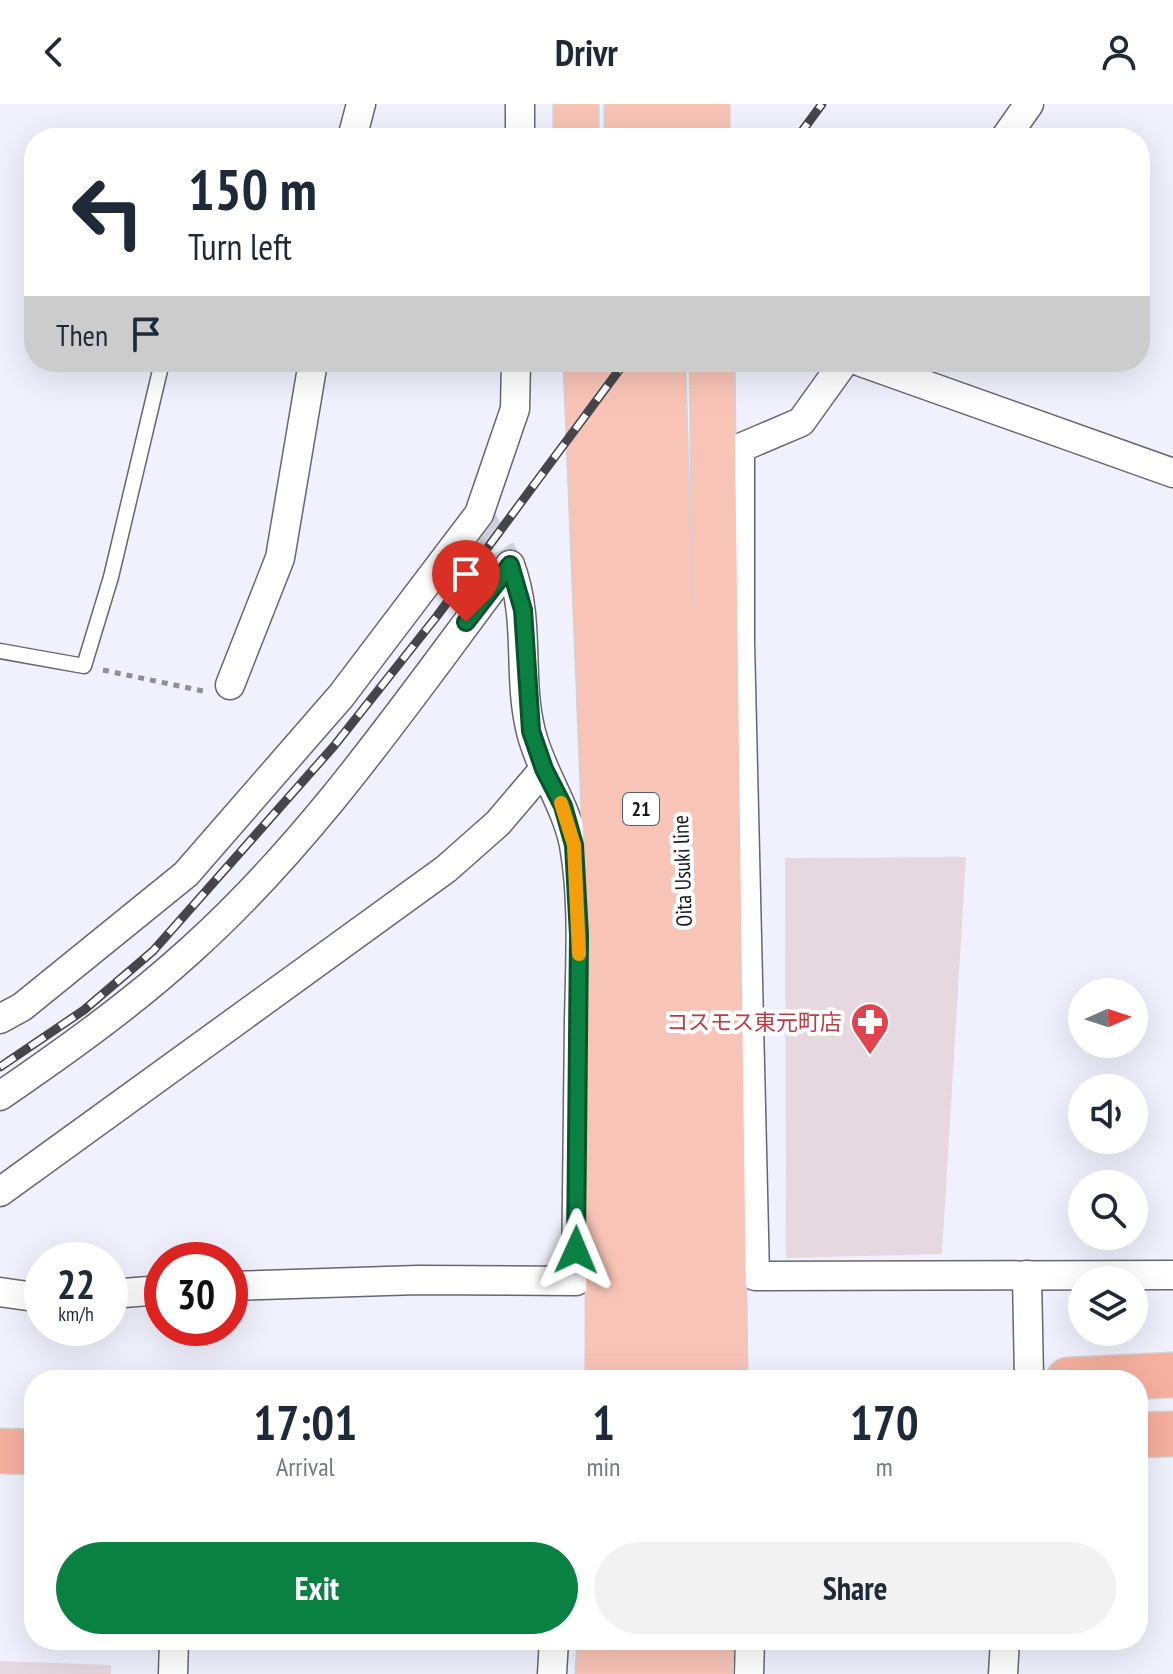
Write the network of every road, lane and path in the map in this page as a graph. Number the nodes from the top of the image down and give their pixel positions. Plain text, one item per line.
1 (361, 104) edge
2 (520, 104) edge
3 (576, 104) edge
4 (627, 104) edge
5 (668, 104) edge
6 (707, 104) edge
7 (1029, 104) edge
8 (355, 128) edge
9 (520, 128) edge
10 (576, 128) edge
11 (627, 128) edge
12 (667, 128) edge
13 (707, 128) edge
14 (1012, 128) edge
15 (160, 372) edge
16 (311, 372) edge
17 (516, 372) edge
18 (586, 372) edge
19 (625, 372) edge
20 (663, 372) edge
21 (713, 372) edge
22 (837, 372) edge
23 (889, 372) edge
24 (1173, 473) edge
25 (729, 622) junction
26 (0, 651) edge
27 (84, 666) junction
28 (230, 685) joint
29 (544, 769) junction
30 (0, 1019) edge
31 (0, 1096) edge
32 (0, 1192) edge
33 (1027, 1275) junction
34 (1173, 1275) edge
35 (248, 1285) edge
36 (0, 1292) edge
37 (24, 1295) edge
38 (608, 1370) edge
39 (645, 1370) edge
40 (685, 1370) edge
41 (725, 1370) edge
42 (1029, 1370) edge
43 (1173, 1375) edge
44 (1148, 1376) edge
45 (24, 1421) edge
46 (0, 1422) edge
47 (1173, 1434) edge
48 (1148, 1435) edge
49 (0, 1451) edge
50 (24, 1452) edge
51 (174, 1650) edge
52 (553, 1650) edge
53 (599, 1650) edge
54 (635, 1650) edge
55 (676, 1650) edge
56 (711, 1650) edge
57 (750, 1650) edge
58 (1004, 1650) edge
59 (173, 1674) edge
60 (552, 1674) edge
61 (598, 1674) edge
62 (634, 1674) edge
63 (675, 1674) edge
64 (710, 1674) edge
65 (749, 1674) edge
66 (1003, 1674) edge

1 - 8 street
2 - 9 street
3 - 10 main road
4 - 11 main road
5 - 12 main road
6 - 13 main road
7 - 14 street
15 - 27 lane
16 - 28 street
17 - 30 street
18 - 38 main road
19 - 39 main road, Oita Usuki line / 21
20 - 40 main road, Oita Usuki line / 21
21 - 25 main road
22 - 25 street
23 - 24 street
25 - 33 street
25 - 41 main road
26 - 27 lane
27 - 28 path
29 - 31 street
29 - 32 street
29 - 35 street
33 - 34 street
33 - 42 street
36 - 37 street
43 - 44 highway
45 - 46 highway
47 - 48 highway
49 - 50 highway
51 - 59 street
52 - 60 street
53 - 61 main road
54 - 62 main road
55 - 63 main road
56 - 64 main road
57 - 65 street
58 - 66 street

